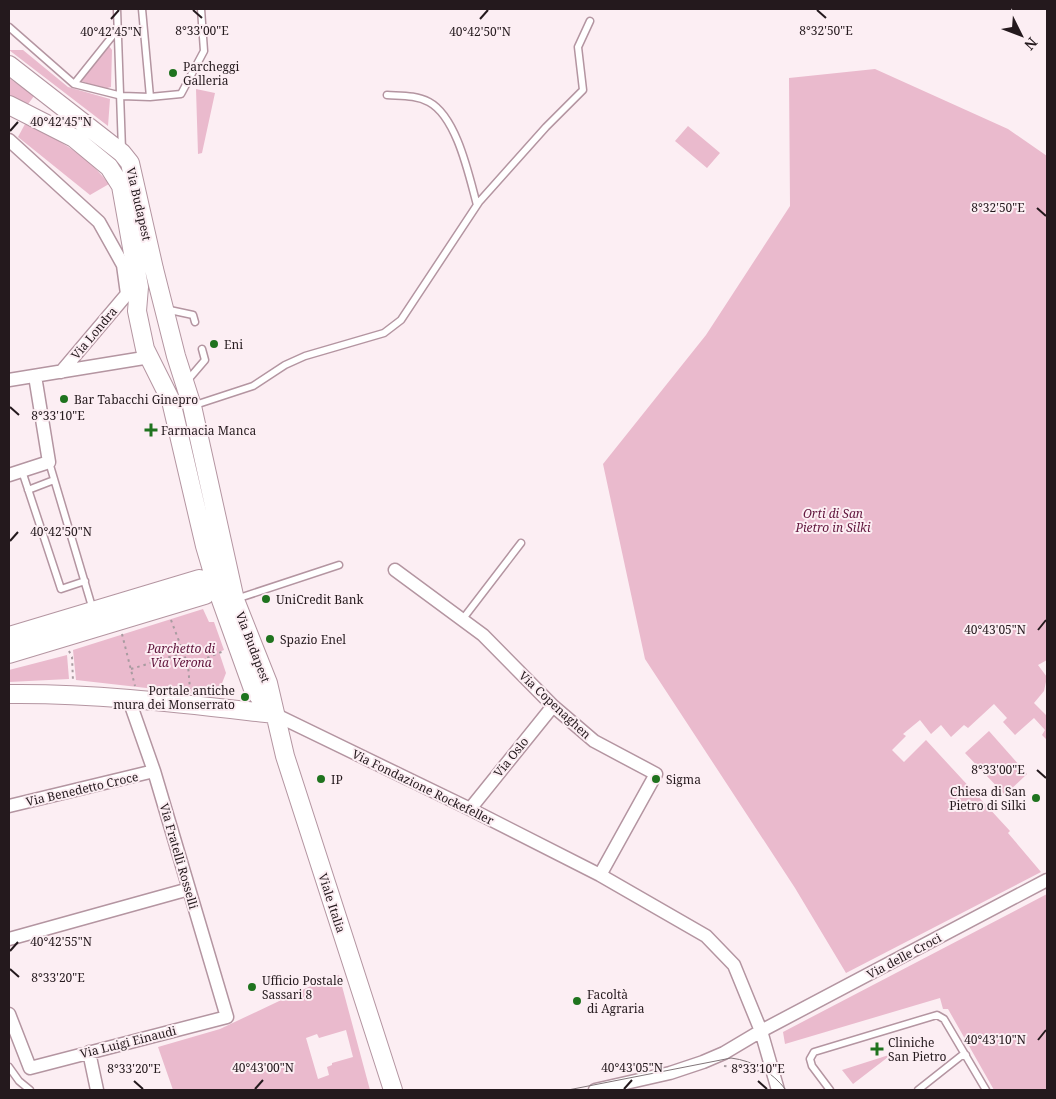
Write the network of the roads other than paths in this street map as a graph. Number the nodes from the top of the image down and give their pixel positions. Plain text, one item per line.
1 (117, 9) edge
2 (142, 9) edge
3 (201, 9) edge
4 (590, 21) dead end
5 (9, 27) edge
6 (118, 29) junction
7 (9, 65) edge
8 (74, 84) junction
9 (387, 95) dead end
10 (122, 96) junction
11 (150, 97) junction
12 (9, 105) edge
13 (9, 140) edge
14 (122, 153) junction
15 (477, 205) junction
16 (164, 309) junction
17 (195, 322) dead end
18 (139, 328) junction
19 (202, 349) dead end
20 (176, 356) junction
21 (150, 357) junction
22 (61, 372) junction
23 (35, 376) junction
24 (9, 380) edge
25 (185, 384) junction
26 (192, 406) junction
27 (48, 462) junction
28 (22, 471) junction
29 (9, 475) edge
30 (54, 480) junction
31 (28, 490) junction
32 (520, 543) dead end
33 (339, 565) dead end
34 (395, 570) dead end
35 (218, 580) junction
36 (85, 581) junction
37 (234, 600) junction
38 (93, 612) junction
39 (462, 620) junction
40 (9, 636) edge
41 (9, 654) edge
42 (9, 694) edge
43 (132, 694) junction
44 (553, 706) junction
45 (274, 714) junction
46 (154, 771) junction
47 (9, 806) edge
48 (470, 809) junction
49 (600, 876) junction
50 (1047, 880) edge
51 (189, 889) junction
52 (9, 939) edge
53 (9, 1014) edge
54 (227, 1017) joint
55 (761, 1031) junction
56 (13, 1036) edge
57 (89, 1052) junction
58 (964, 1055) junction
59 (9, 1067) edge
60 (30, 1090) edge
61 (97, 1090) edge
62 (393, 1090) edge
63 (595, 1090) edge
64 (778, 1090) edge
65 (830, 1090) edge
66 (918, 1090) edge
67 (986, 1090) edge

1 - 6 lane
2 - 11 lane
3 - 11 lane
4 - 15 lane
5 - 8 lane
6 - 8 lane
6 - 10 lane
7 - 14 main road, Via Budapest
8 - 10 lane
9 - 15 lane
10 - 11 lane
10 - 14 lane
12 - 18 main road, Via Budapest
13 - 22 street, Via Londra
14 - 16 main road, Via Budapest
15 - 26 lane
16 - 17 lane
16 - 18 main road
16 - 20 main road, Via Budapest
18 - 21 main road, Via Budapest
19 - 25 lane
20 - 21 main road
20 - 25 main road, Via Budapest
21 - 22 street, Via Londra
21 - 35 main road, Via Budapest
22 - 23 street, Via Londra
23 - 24 street, Via Londra
23 - 27 street
25 - 26 main road, Via Budapest
26 - 35 main road, Via Budapest
27 - 28 street
27 - 30 lane
28 - 29 street
28 - 31 lane
30 - 31 lane
30 - 36 lane
31 - 36 lane
32 - 39 lane
33 - 37 lane
34 - 39 street, Via Copenaghen
35 - 37 main road, Via Budapest
35 - 38 main road
35 - 41 main road
35 - 45 main road, Via Budapest
36 - 38 lane
37 - 45 main road, Via Budapest
38 - 40 main road
39 - 44 street, Via Copenaghen
42 - 43 main road, Via Fondazione Rockefeller
43 - 45 main road, Via Fondazione Rockefeller
43 - 46 street, Via Fratelli Rosselli
44 - 48 street, Via Oslo
44 - 49 street, Via Copenaghen
45 - 48 street, Via Fondazione Rockefeller
45 - 62 main road, Viale Italia
46 - 47 street, Via Benedetto Croce
46 - 51 street, Via Fratelli Rosselli
48 - 49 street, Via Fondazione Rockefeller
49 - 55 street, Via Fondazione Rockefeller
50 - 55 street, Via delle Croci
51 - 52 street
51 - 54 street, Via Fratelli Rosselli
53 - 56 street
54 - 57 street, Via Luigi Einaudi
55 - 63 street, Via delle Croci
55 - 64 street, Via Fondazione Rockefeller
56 - 57 street, Via Luigi Einaudi
57 - 61 street
58 - 65 lane
58 - 66 lane
58 - 67 lane
59 - 60 lane

